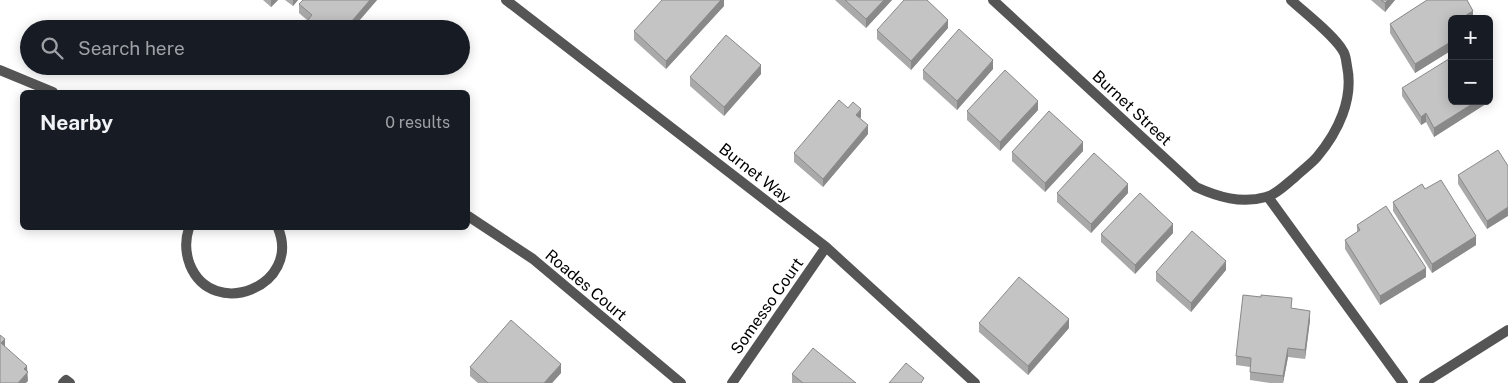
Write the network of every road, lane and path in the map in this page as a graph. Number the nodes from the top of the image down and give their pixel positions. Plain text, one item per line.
1 (506, 0) edge
2 (993, 0) edge
3 (1292, 0) edge
4 (0, 70) edge
5 (48, 90) edge
6 (1268, 197) junction
7 (470, 217) edge
8 (189, 230) edge
9 (279, 230) edge
10 (826, 247) junction
11 (1508, 330) edge
12 (64, 383) edge
13 (70, 383) edge
14 (682, 383) edge
15 (732, 383) edge
16 (975, 383) edge
17 (1403, 383) edge
18 (1424, 383) edge

1 - 10 street, Burnet Way
2 - 6 street, Burnet Street
3 - 6 street, Burnet Street
4 - 5 street
6 - 17 street
7 - 14 street, Roades Court
8 - 9 street
10 - 15 street, Somesso Court
10 - 16 street, Burnet Way
11 - 18 street
12 - 13 street

